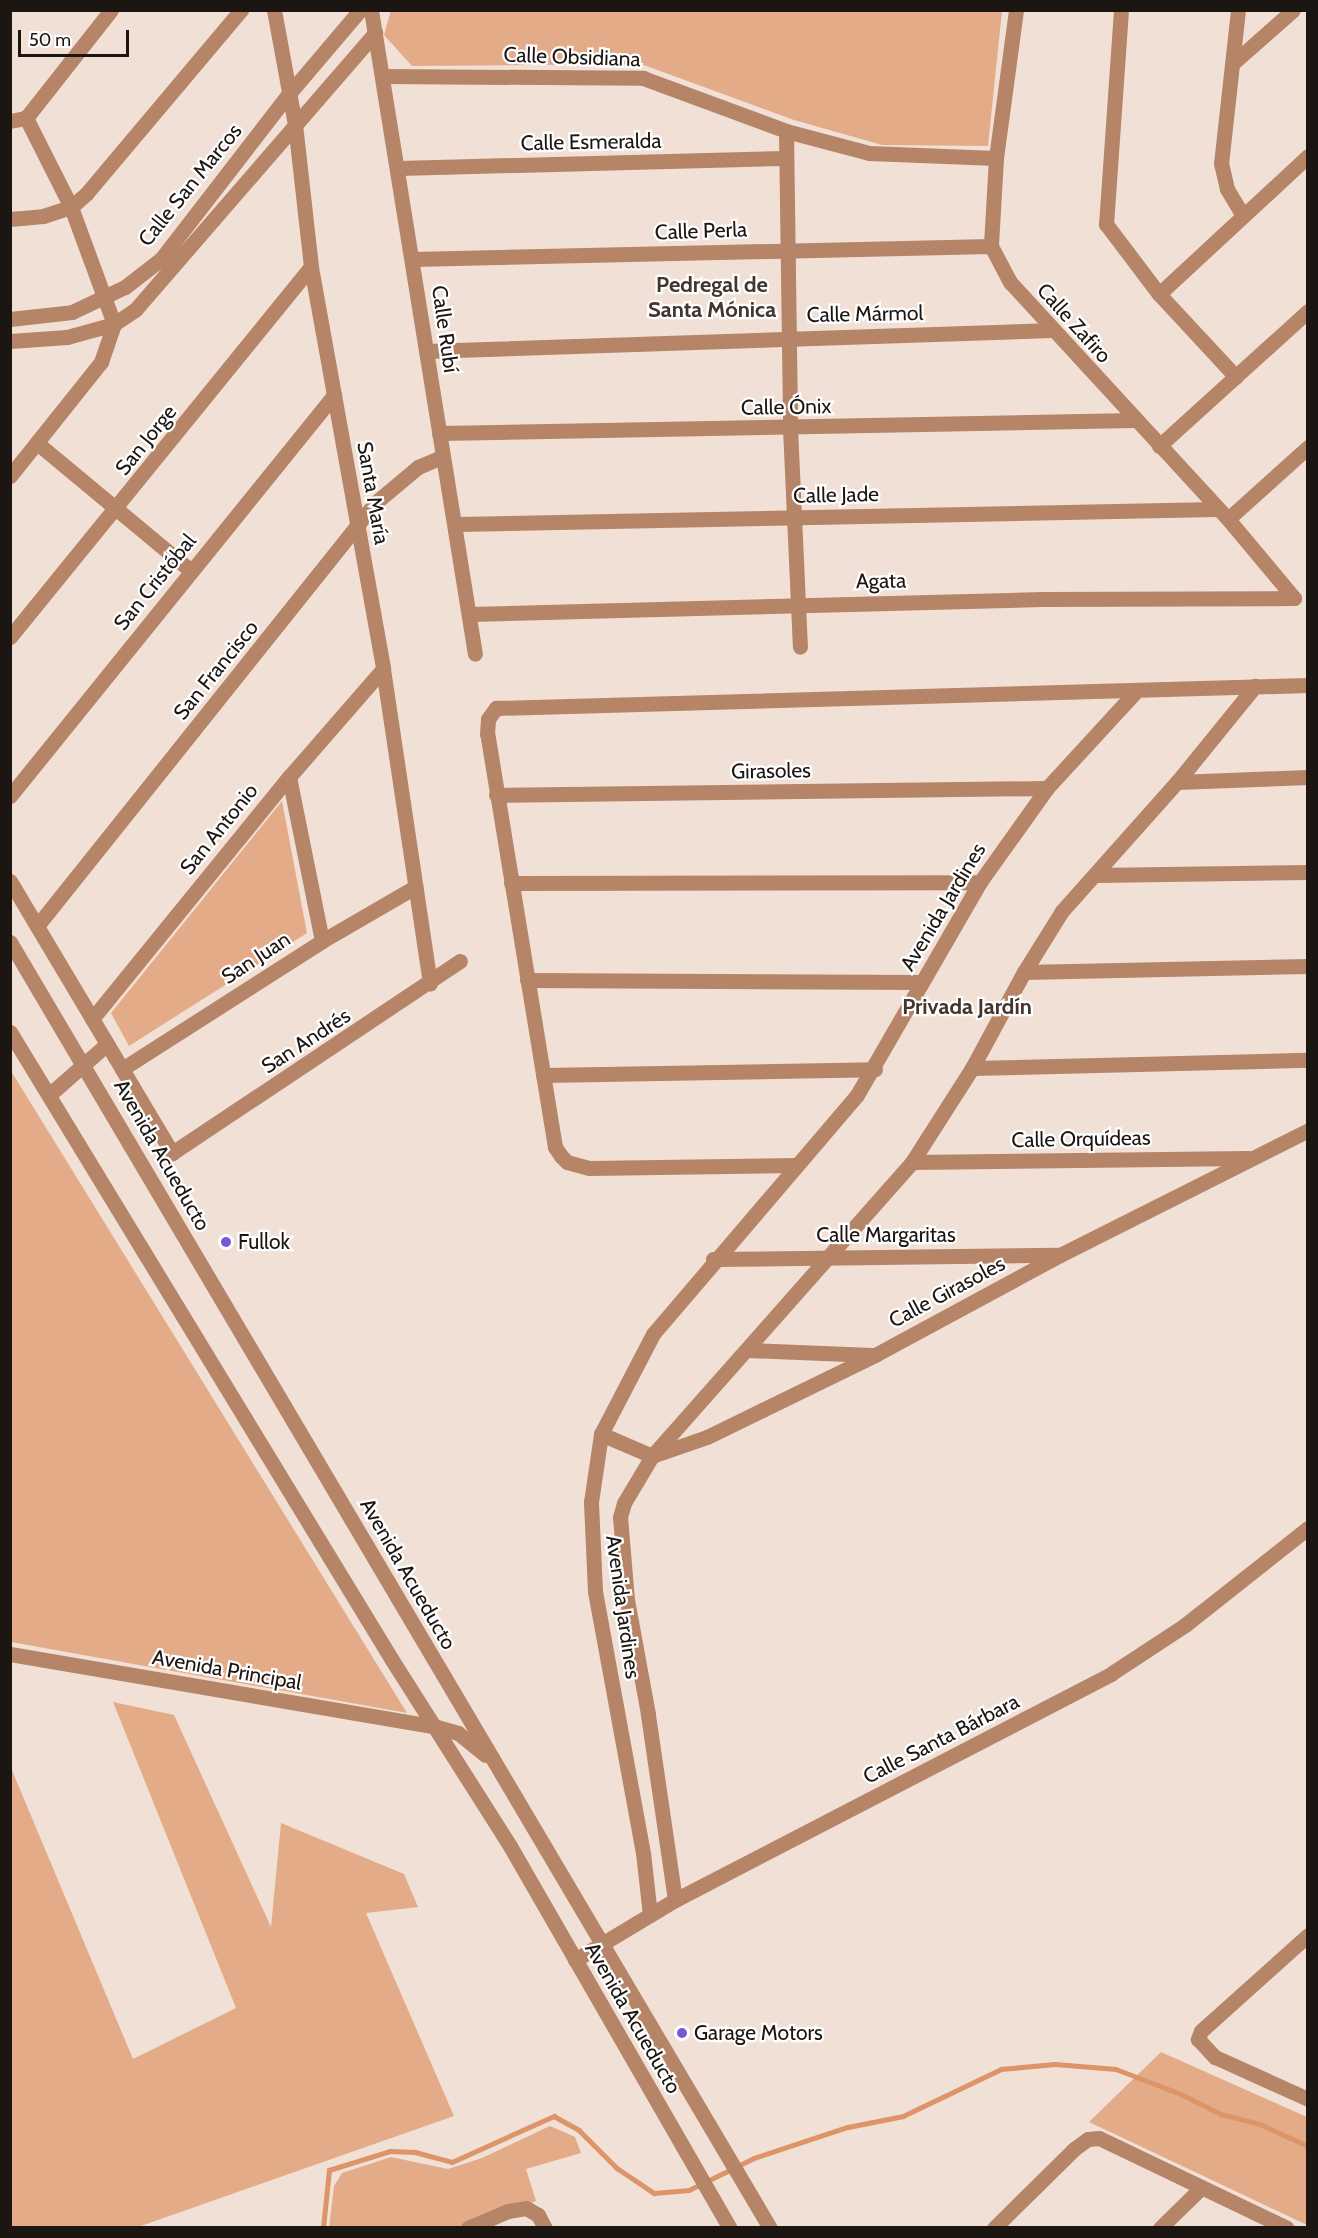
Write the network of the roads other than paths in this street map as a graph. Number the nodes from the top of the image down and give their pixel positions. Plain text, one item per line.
1 (111, 10) edge
2 (241, 10) edge
3 (274, 10) edge
4 (360, 10) edge
5 (371, 10) edge
6 (1016, 10) edge
7 (1121, 10) edge
8 (1239, 10) edge
9 (1293, 10) edge
10 (375, 33) junction
11 (1232, 64) junction
12 (383, 76) junction
13 (287, 96) junction
14 (26, 118) junction
15 (10, 121) edge
16 (294, 124) junction
17 (786, 131) junction
18 (1308, 156) edge
19 (785, 158) junction
20 (996, 158) junction
21 (399, 168) junction
22 (71, 207) junction
23 (1243, 216) junction
24 (10, 219) edge
25 (990, 246) junction
26 (786, 249) junction
27 (413, 259) junction
28 (311, 267) junction
29 (1159, 294) junction
30 (106, 298) junction
31 (1308, 311) edge
32 (10, 320) edge
33 (114, 324) junction
34 (1052, 330) junction
35 (788, 337) junction
36 (10, 341) edge
37 (426, 351) junction
38 (1236, 377) junction
39 (334, 395) junction
40 (1134, 420) junction
41 (790, 428) junction
42 (439, 433) junction
43 (37, 443) junction
44 (1159, 446) junction
45 (1308, 447) edge
46 (442, 458) junction
47 (10, 476) edge
48 (116, 511) junction
49 (1222, 514) junction
50 (795, 516) junction
51 (457, 524) junction
52 (359, 527) junction
53 (191, 570) junction
54 (1293, 598) joint
55 (797, 604) junction
56 (469, 614) junction
57 (10, 637) edge
58 (800, 647) dead end
59 (475, 654) dead end
60 (383, 669) junction
61 (1308, 684) edge
62 (1255, 686) junction
63 (1137, 690) junction
64 (289, 777) junction
65 (1308, 777) edge
66 (1177, 782) junction
67 (1047, 788) junction
68 (496, 795) junction
69 (10, 796) edge
70 (1308, 873) edge
71 (1095, 875) junction
72 (10, 881) edge
73 (980, 882) junction
74 (511, 883) junction
75 (415, 887) junction
76 (37, 926) junction
77 (322, 941) junction
78 (10, 942) edge
79 (460, 961) dead end
80 (1308, 966) edge
81 (1024, 972) junction
82 (527, 980) junction
83 (921, 982) junction
84 (430, 984) junction
85 (92, 1020) junction
86 (10, 1032) edge
87 (107, 1044) junction
88 (1308, 1060) edge
89 (84, 1064) junction
90 (972, 1068) junction
91 (122, 1069) junction
92 (875, 1069) junction
93 (543, 1076) junction
94 (49, 1095) junction
95 (1308, 1130) edge
96 (1251, 1158) junction
97 (912, 1162) junction
98 (797, 1165) junction
99 (1060, 1255) junction
100 (831, 1256) junction
101 (713, 1259) junction
102 (748, 1350) junction
103 (875, 1355) junction
104 (601, 1434) junction
105 (652, 1456) junction
106 (1308, 1528) edge
107 (10, 1654) edge
108 (437, 1727) junction
109 (495, 1764) junction
110 (675, 1900) junction
111 (650, 1915) junction
112 (1308, 1935) edge
113 (602, 1944) junction
114 (576, 1960) junction
115 (1307, 2099) edge
116 (1201, 2188) junction
117 (468, 2228) edge
118 (545, 2228) edge
119 (729, 2228) edge
120 (770, 2228) edge
121 (994, 2228) edge
122 (1160, 2228) edge
123 (1287, 2228) edge

1 - 14 street
2 - 22 street
3 - 13 street, Santa María
4 - 13 street, Calle San Marcos
5 - 10 street, Calle Rubí
6 - 20 street
7 - 29 street
8 - 11 street
9 - 11 street
10 - 12 street, Calle Rubí
10 - 16 street, Calle San Marcos
11 - 23 street
12 - 17 street, Calle Obsidiana
12 - 21 street, Calle Rubí
13 - 16 street, Santa María
13 - 30 street, Calle San Marcos
14 - 15 street
14 - 22 street
16 - 28 street, Santa María
16 - 33 street, Calle San Marcos
17 - 19 street
17 - 20 street, Calle Obsidiana
18 - 23 street
19 - 21 street, Calle Esmeralda
19 - 26 street
20 - 25 street
21 - 27 street, Calle Rubí
22 - 24 street
22 - 30 street
23 - 29 street
25 - 26 street, Calle Perla
25 - 34 street, Calle Zafiro
26 - 27 street, Calle Perla
26 - 35 street
27 - 37 street, Calle Rubí
28 - 39 street, Santa María
28 - 48 street, San Jorge
29 - 38 street
30 - 32 street, Calle San Marcos
30 - 33 street
31 - 38 street
33 - 36 street, Calle San Marcos
33 - 43 street
34 - 35 street, Calle Mármol
34 - 40 street, Calle Zafiro
35 - 37 street, Calle Mármol
35 - 41 street
37 - 42 street, Calle Rubí
38 - 44 street
39 - 52 street, Santa María
39 - 53 street, San Cristóbal
40 - 41 street, Calle Ónix
40 - 44 street, Calle Zafiro
41 - 42 street, Calle Ónix
41 - 50 street
42 - 46 street, Calle Rubí
43 - 47 street
43 - 48 street
44 - 49 street, Calle Zafiro
45 - 49 street
46 - 51 street, Calle Rubí
46 - 52 street, San Francisco
48 - 53 street
48 - 57 street, San Jorge
49 - 50 street, Calle Jade
49 - 54 street, Calle Zafiro
50 - 51 street, Calle Jade
50 - 55 street
51 - 56 street, Calle Rubí
52 - 60 street, Santa María
52 - 76 street, San Francisco
53 - 69 street, San Cristóbal
54 - 55 street, Agata
55 - 56 street, Agata
55 - 58 street
56 - 59 street, Calle Rubí
60 - 64 street, San Antonio
60 - 75 street, Santa María
61 - 62 street
62 - 63 street
62 - 66 street
63 - 67 street, Avenida Jardines
63 - 68 street
64 - 77 street
64 - 85 street, San Antonio
65 - 66 street
66 - 71 street
67 - 68 street, Girasoles
67 - 73 street, Avenida Jardines
68 - 74 street
70 - 71 street
71 - 81 street, Avenida Jardines
72 - 76 street
73 - 74 street
73 - 83 street, Avenida Jardines
74 - 82 street
75 - 77 street, San Juan
75 - 84 street, Santa María
76 - 85 street
77 - 91 street, San Juan
78 - 89 street, Avenida Acueducto
79 - 84 street, San Andrés
80 - 81 street
81 - 90 street, Avenida Jardines
82 - 83 street
82 - 93 street
83 - 92 street, Avenida Jardines
84 - 91 street, San Andrés
85 - 87 street
86 - 94 street, Avenida Acueducto
87 - 89 street
87 - 91 street
88 - 90 street
89 - 94 street
89 - 109 street, Avenida Acueducto
90 - 97 street, Avenida Jardines
92 - 93 street
92 - 98 street, Avenida Jardines
93 - 98 street
94 - 108 street, Avenida Acueducto
95 - 96 street, Calle Girasoles
96 - 97 street, Calle Orquídeas
96 - 99 street, Calle Girasoles
97 - 100 street, Avenida Jardines
98 - 101 street, Avenida Jardines
99 - 100 street, Calle Margaritas
99 - 103 street, Calle Girasoles
100 - 101 street, Calle Margaritas
100 - 102 street, Avenida Jardines
101 - 104 street, Avenida Jardines
102 - 103 street
102 - 105 street, Avenida Jardines
103 - 105 street, Calle Girasoles
104 - 105 street
104 - 111 street, Avenida Jardines
105 - 110 street, Avenida Jardines
106 - 110 street, Calle Santa Bárbara
107 - 108 street, Avenida Principal
108 - 109 street, Avenida Principal
108 - 114 street, Avenida Acueducto
109 - 113 street, Avenida Acueducto
110 - 111 street, Calle Santa Bárbara
111 - 113 street, Calle Santa Bárbara
112 - 115 street
113 - 114 street, Calle Santa Bárbara
113 - 120 street, Avenida Acueducto
114 - 119 street, Avenida Acueducto
116 - 121 street
116 - 122 street
116 - 123 street
117 - 118 street

